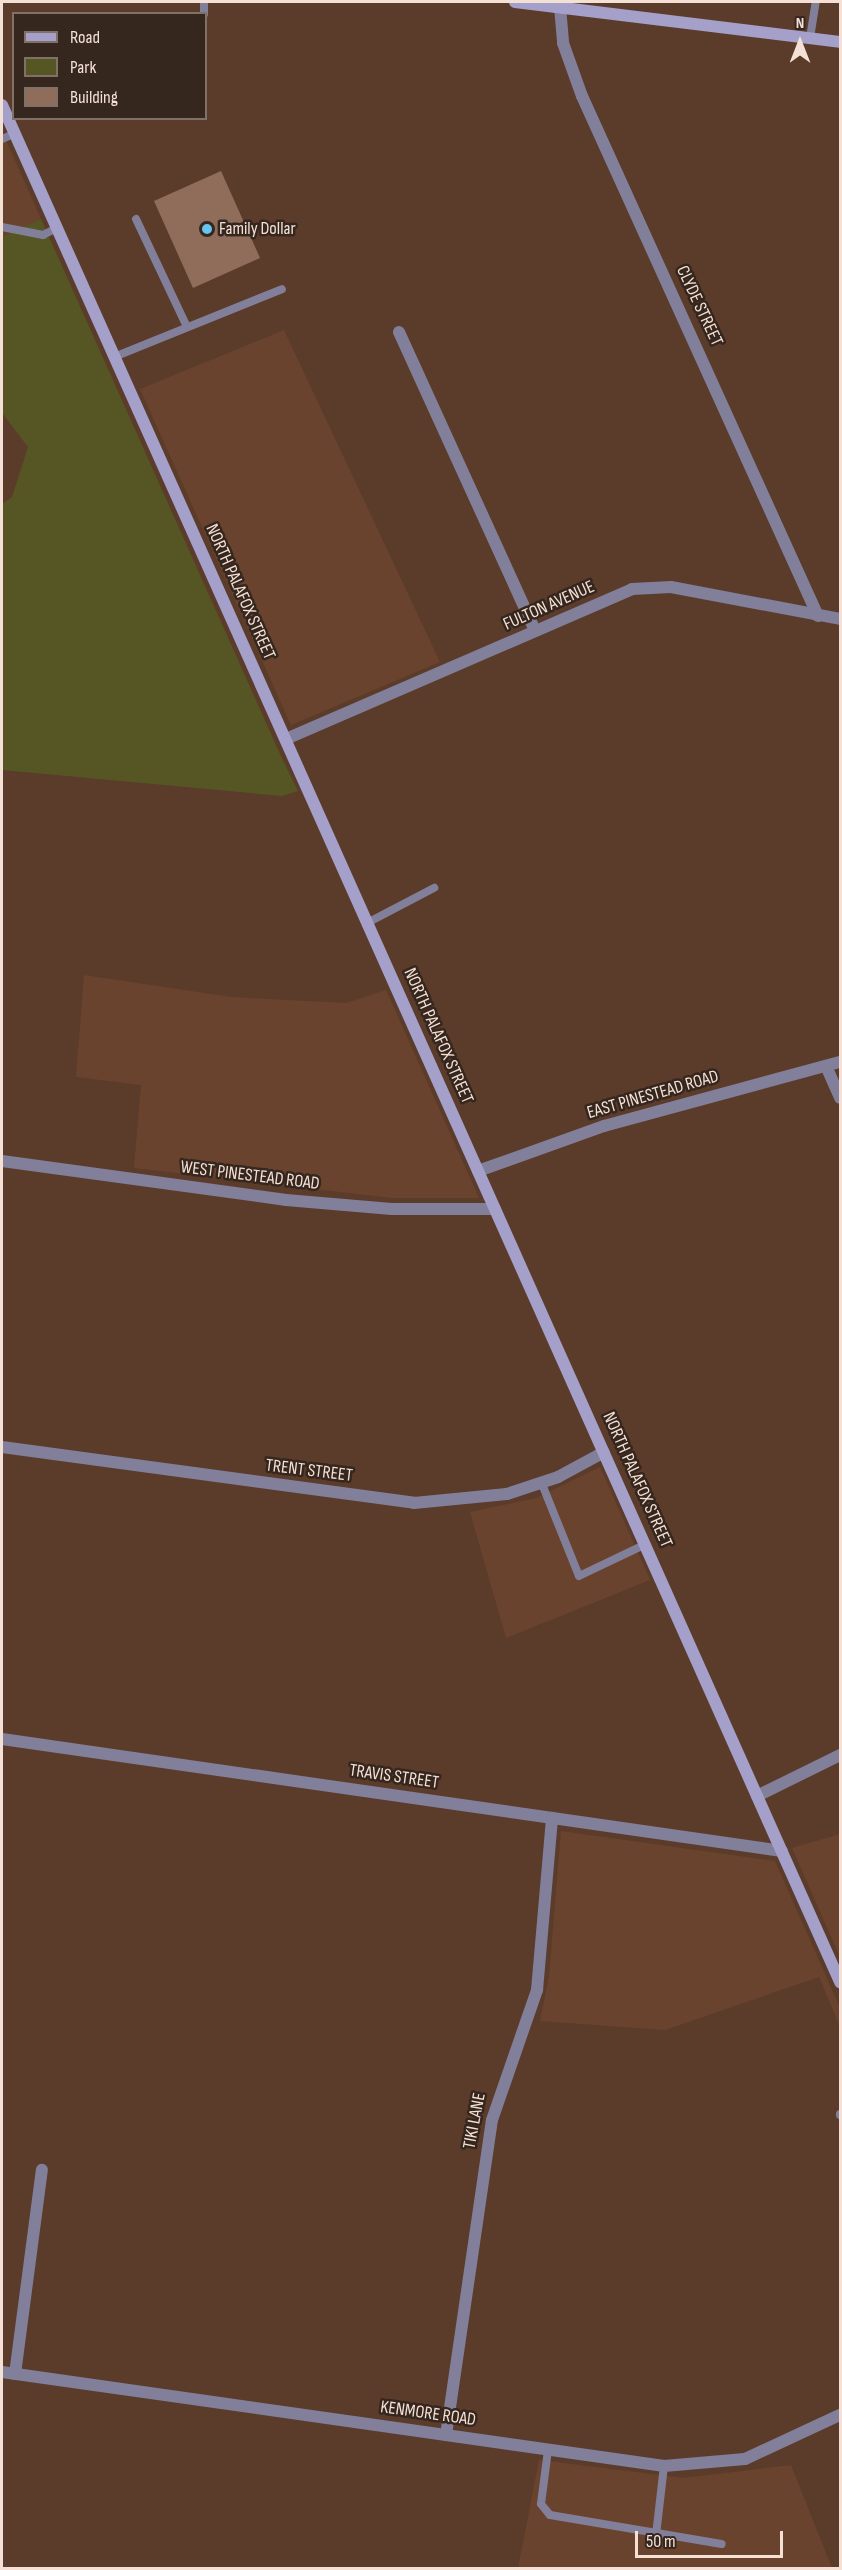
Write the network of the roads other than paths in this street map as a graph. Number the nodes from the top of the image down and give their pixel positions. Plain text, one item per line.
1 (515, 2) edge
2 (816, 2) edge
3 (560, 7) junction
4 (810, 38) junction
5 (840, 42) edge
6 (2, 105) edge
7 (10, 117) edge
8 (14, 134) junction
9 (2, 139) edge
10 (136, 219) dead end
11 (2, 226) edge
12 (57, 228) junction
13 (282, 289) dead end
14 (187, 327) junction
15 (399, 332) dead end
16 (114, 357) junction
17 (818, 616) junction
18 (840, 619) edge
19 (536, 631) junction
20 (286, 740) junction
21 (434, 888) dead end
22 (367, 923) junction
23 (840, 1062) edge
24 (826, 1066) junction
25 (840, 1098) edge
26 (2, 1161) edge
27 (478, 1171) junction
28 (495, 1209) junction
29 (2, 1447) edge
30 (604, 1452) junction
31 (542, 1484) junction
32 (646, 1544) junction
33 (2, 1739) edge
34 (840, 1755) edge
35 (757, 1796) junction
36 (552, 1818) junction
37 (782, 1851) junction
38 (840, 1982) edge
39 (42, 2170) dead end
40 (2, 2372) edge
41 (15, 2374) junction
42 (840, 2415) edge
43 (447, 2435) junction
44 (548, 2450) junction
45 (664, 2466) junction
46 (656, 2535) junction
47 (722, 2544) dead end

1 - 3 main road
2 - 4 lane
3 - 4 main road
3 - 17 street, CLYDE STREET
4 - 5 main road
6 - 7 main road, NORTH PALAFOX STREET
7 - 8 main road, NORTH PALAFOX STREET
8 - 9 lane
8 - 12 main road, NORTH PALAFOX STREET
10 - 14 lane
11 - 12 lane
12 - 16 main road, NORTH PALAFOX STREET
13 - 14 lane
14 - 16 lane
15 - 19 street
16 - 20 main road, NORTH PALAFOX STREET
17 - 18 street, FULTON AVENUE
17 - 19 street, FULTON AVENUE
19 - 20 street, FULTON AVENUE
20 - 22 main road, NORTH PALAFOX STREET
21 - 22 lane
22 - 27 main road, NORTH PALAFOX STREET
23 - 24 street, EAST PINESTEAD ROAD
24 - 25 street
24 - 27 street, EAST PINESTEAD ROAD
26 - 28 street, WEST PINESTEAD ROAD
27 - 28 main road, NORTH PALAFOX STREET
28 - 30 main road, NORTH PALAFOX STREET
29 - 31 street, TRENT STREET
30 - 31 street, TRENT STREET
30 - 32 main road, NORTH PALAFOX STREET
31 - 32 lane
32 - 35 main road, NORTH PALAFOX STREET
33 - 36 street, TRAVIS STREET
34 - 35 street
35 - 37 main road, NORTH PALAFOX STREET
36 - 37 street, TRAVIS STREET
36 - 43 street, TIKI LANE
37 - 38 main road, NORTH PALAFOX STREET
39 - 41 street
40 - 41 street, KENMORE ROAD
41 - 43 street, KENMORE ROAD
42 - 45 street, KENMORE ROAD
43 - 44 street, KENMORE ROAD
44 - 45 street, KENMORE ROAD
44 - 46 lane
45 - 46 lane
46 - 47 lane

